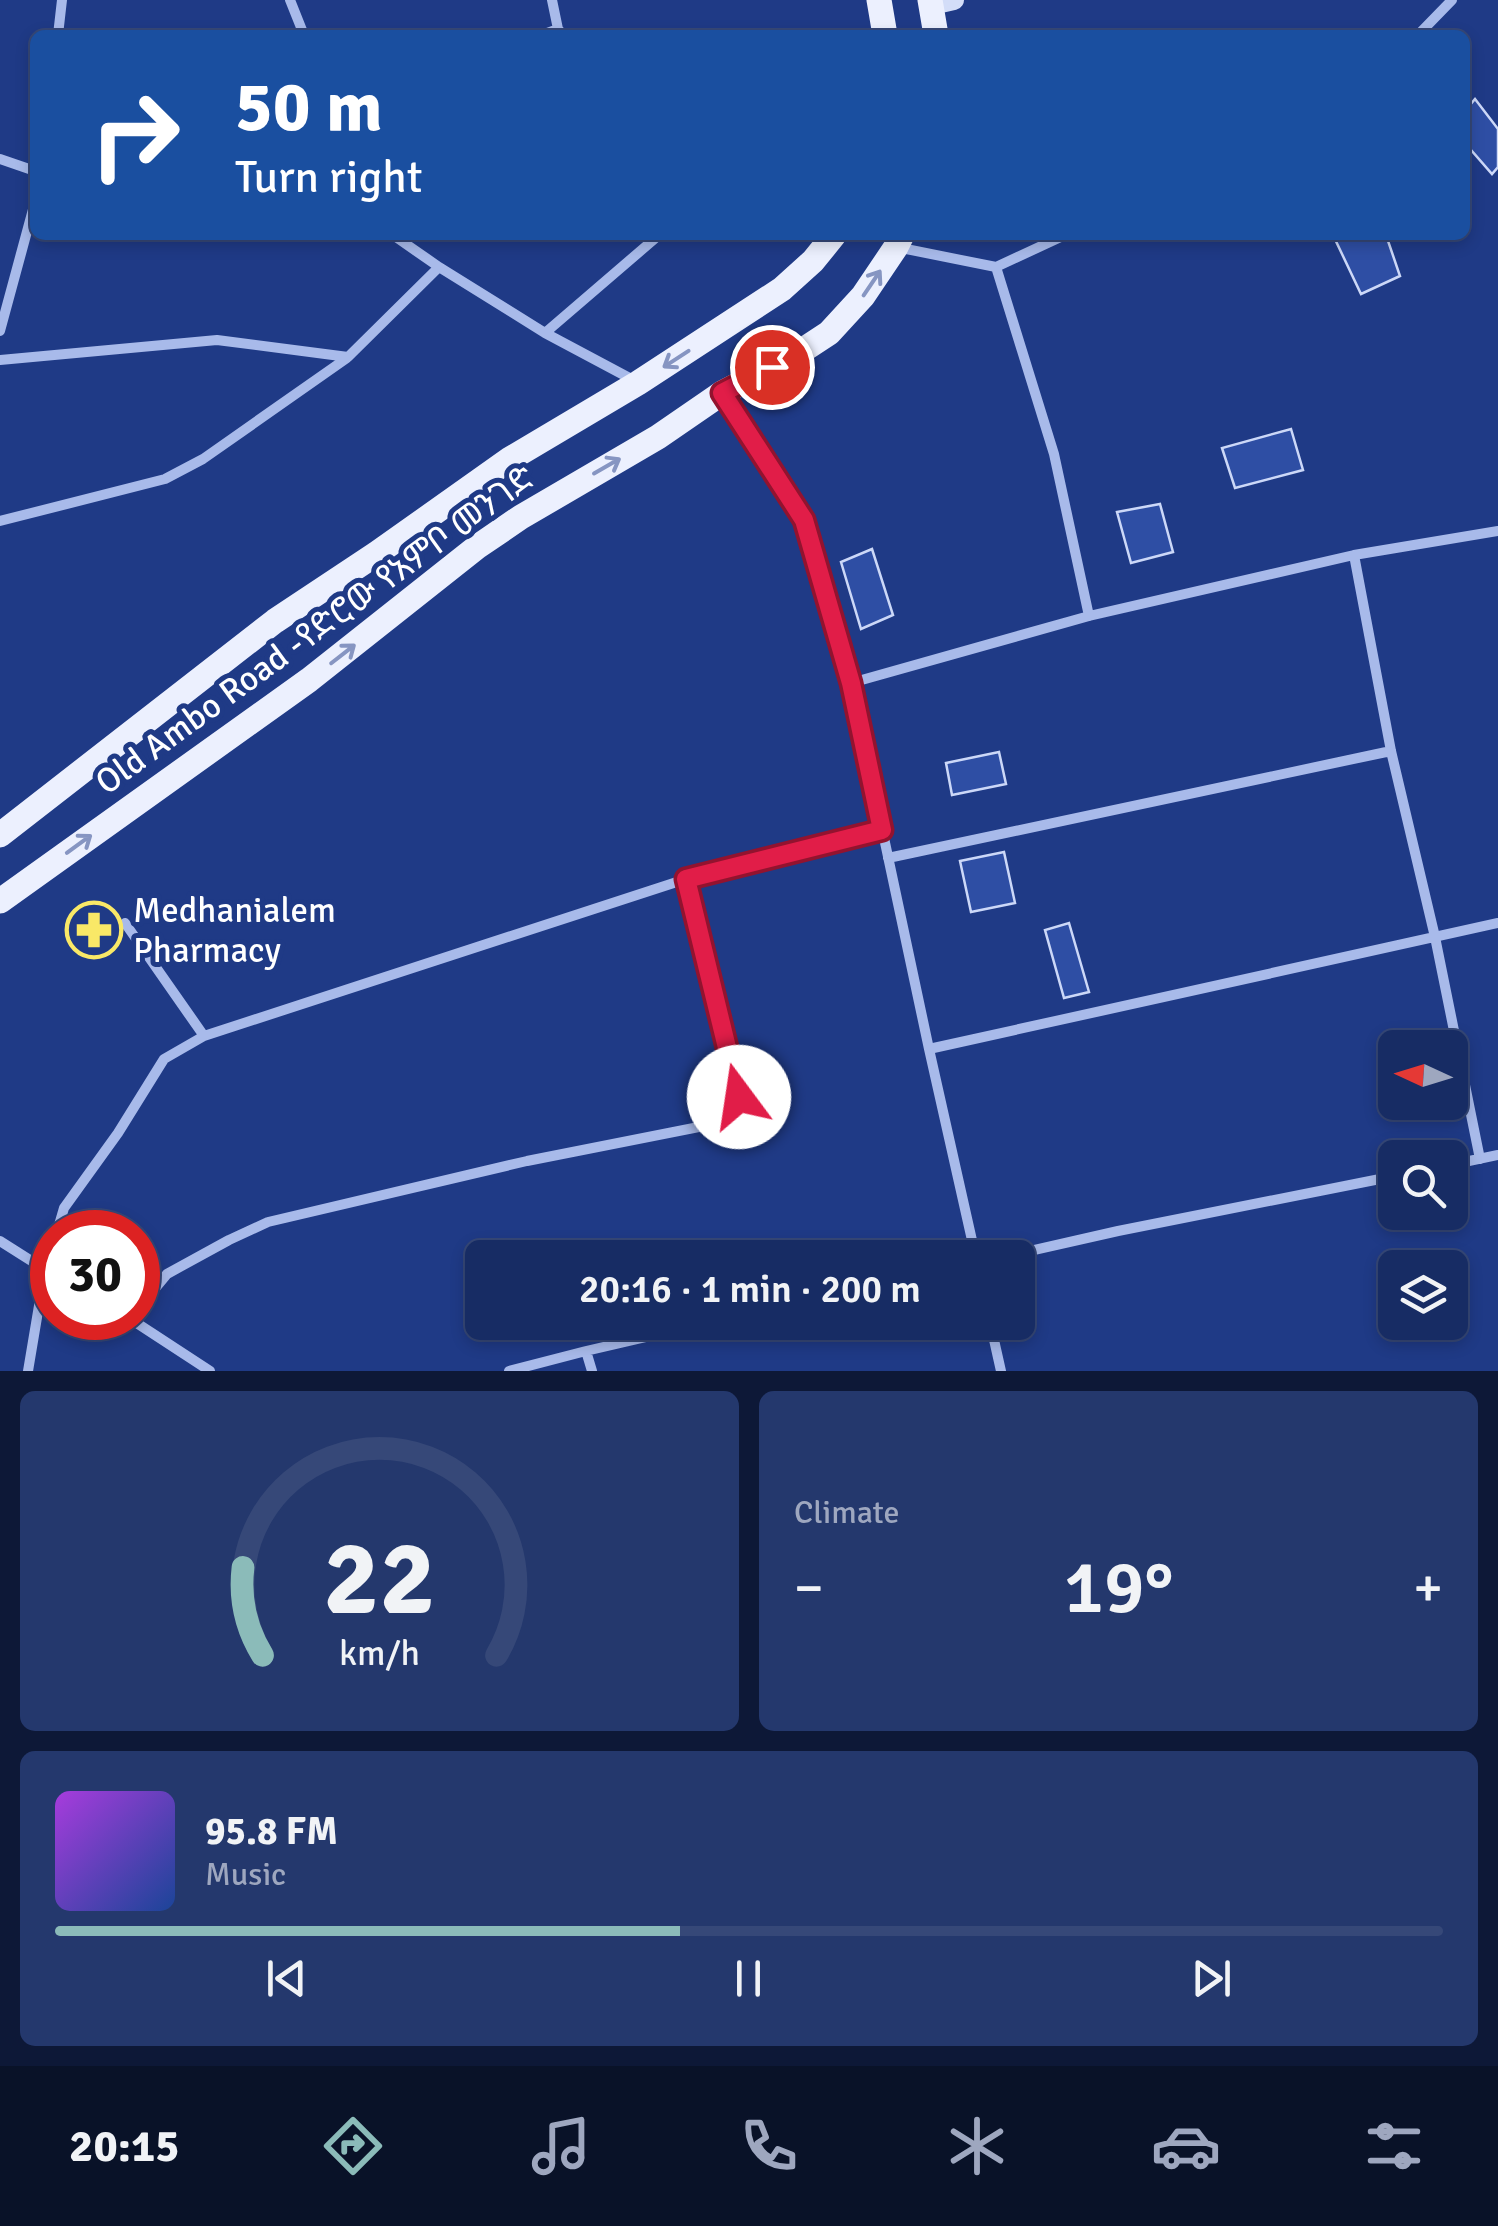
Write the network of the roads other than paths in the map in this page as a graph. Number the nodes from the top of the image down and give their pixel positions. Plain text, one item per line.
1 (62, 0) edge
2 (290, 0) edge
3 (552, 0) edge
4 (879, 0) edge
5 (1452, 0) edge
6 (939, 2) edge
7 (59, 30) edge
8 (302, 30) edge
9 (560, 30) edge
10 (884, 30) edge
11 (936, 30) edge
12 (1423, 30) edge
13 (0, 158) edge
14 (30, 169) edge
15 (30, 221) edge
16 (400, 240) edge
17 (654, 240) edge
18 (830, 240) edge
19 (1054, 240) edge
20 (899, 241) edge
21 (439, 267) junction
22 (996, 267) junction
23 (0, 332) edge
24 (545, 333) junction
25 (348, 357) junction
26 (0, 360) edge
27 (638, 383) junction
28 (722, 393) junction
29 (0, 521) edge
30 (1498, 531) edge
31 (1354, 555) junction
32 (1089, 616) junction
33 (851, 683) junction
34 (1391, 751) junction
35 (882, 830) junction
36 (0, 835) edge
37 (888, 858) junction
38 (686, 879) junction
39 (0, 901) edge
40 (125, 923) dead end
41 (1498, 923) edge
42 (1435, 937) junction
43 (204, 1036) junction
44 (928, 1048) junction
45 (1497, 1155) edge
46 (1480, 1159) junction
47 (1468, 1161) edge
48 (1498, 1168) edge
49 (1378, 1179) edge
50 (63, 1210) edge
51 (972, 1240) edge
52 (0, 1241) edge
53 (1035, 1250) edge
54 (30, 1260) edge
55 (160, 1282) edge
56 (160, 1338) edge
57 (35, 1340) edge
58 (633, 1340) edge
59 (994, 1340) edge
60 (586, 1351) junction
61 (28, 1371) edge
62 (210, 1371) edge
63 (510, 1371) edge
64 (592, 1371) edge
65 (1000, 1371) edge

1 - 7 street
2 - 8 street
3 - 9 street
4 - 10 main road
5 - 12 street
6 - 11 main road
13 - 14 street
15 - 23 street
16 - 21 street
17 - 24 street
18 -> 27 main road, Old Ambo Road -የድሮው የአምቦ መንገድ
19 - 22 street
20 - 22 street
28 -> 20 main road, Old Ambo Road -የድሮው የአምቦ መንገድ
21 - 24 street
21 - 25 street
22 - 32 street
24 - 27 street
25 - 26 street
25 - 29 street
27 - 36 main road, Old Ambo Road -የድሮው የአምቦ መንገድ
28 - 33 street
39 -> 28 main road, Old Ambo Road -የድሮው የአምቦ መንገድ
30 - 31 street
31 - 32 street
31 - 34 street
32 - 33 street
33 - 35 street
34 - 37 street
34 - 42 street
35 - 37 street
35 - 38 street
37 - 44 street
38 - 43 street
38 - 55 street
40 - 43 street
41 - 42 street
42 - 44 street
42 - 46 street
43 - 50 street
44 - 51 street
45 - 46 street
45 - 48 street
46 - 47 street
49 - 53 street
52 - 54 street
56 - 62 street
57 - 61 street
58 - 60 street
59 - 65 street
60 - 63 street
60 - 64 street

